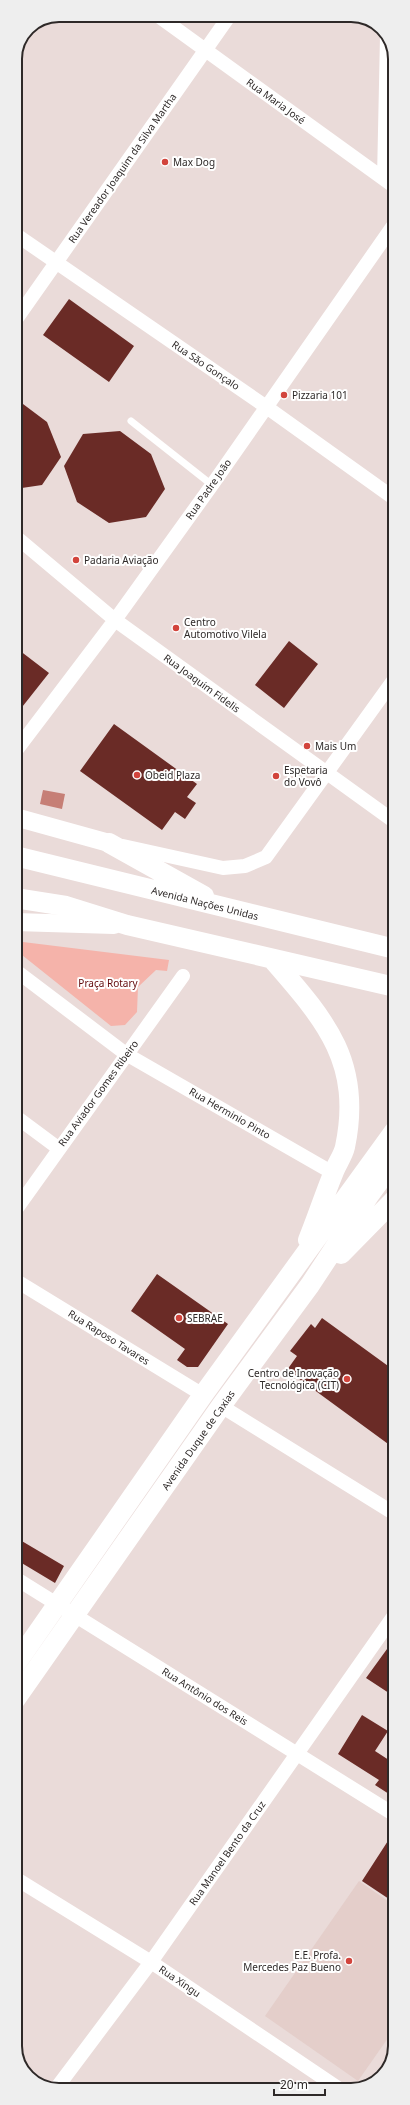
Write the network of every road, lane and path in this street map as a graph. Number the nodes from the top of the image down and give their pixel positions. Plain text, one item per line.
1 (167, 22) edge
2 (225, 22) edge
3 (206, 50) junction
4 (387, 50) edge
5 (388, 110) edge
6 (388, 182) edge
7 (388, 233) edge
8 (22, 239) edge
9 (56, 263) junction
10 (22, 311) edge
11 (265, 406) junction
12 (131, 421) dead end
13 (212, 485) junction
14 (388, 494) edge
15 (22, 542) edge
16 (115, 620) junction
17 (388, 688) edge
18 (22, 743) edge
19 (327, 773) junction
20 (388, 817) edge
21 (22, 819) edge
22 (109, 843) junction
23 (22, 858) edge
24 (22, 899) edge
25 (227, 909) junction
26 (22, 922) edge
27 (127, 925) junction
28 (388, 947) edge
29 (272, 959) junction
30 (22, 975) edge
31 (183, 976) dead end
32 (388, 985) edge
33 (126, 1054) junction
34 (22, 1121) edge
35 (388, 1146) edge
36 (58, 1148) junction
37 (388, 1166) edge
38 (333, 1173) junction
39 (373, 1180) junction
40 (388, 1200) edge
41 (22, 1201) edge
42 (388, 1209) edge
43 (299, 1264) junction
44 (22, 1284) edge
45 (310, 1286) junction
46 (203, 1395) junction
47 (221, 1406) junction
48 (388, 1510) edge
49 (22, 1582) edge
50 (58, 1604) junction
51 (74, 1615) junction
52 (388, 1624) edge
53 (22, 1655) edge
54 (22, 1690) edge
55 (298, 1753) junction
56 (388, 1811) edge
57 (22, 1882) edge
58 (151, 1962) junction
59 (60, 2083) edge
60 (331, 2083) edge

1 - 3 street, Rua Maria José
2 - 3 street, Rua Vereador Joaquim da Silva Martha
3 - 6 street, Rua Maria José
3 - 9 street, Rua Vereador Joaquim da Silva Martha
4 - 5 street
7 - 11 street, Rua Padre João
8 - 9 street, Rua São Gonçalo
9 - 10 street, Rua Vereador Joaquim da Silva Martha
9 - 11 street, Rua São Gonçalo
11 - 13 street, Rua Padre João
11 - 14 street, Rua São Gonçalo
12 - 13 lane
13 - 16 street, Rua Padre João
15 - 16 street, Rua Joaquim Fidelis
16 - 18 street, Rua Padre João
16 - 19 street, Rua Joaquim Fidelis
17 - 19 street
19 - 20 street, Rua Joaquim Fidelis
19 - 22 street
21 - 22 street
22 - 25 main road
23 - 25 main road, Avenida Nações Unidas
24 - 27 main road
25 - 28 main road, Avenida Nações Unidas
26 - 27 street
27 - 29 main road
29 - 32 main road
29 - 38 main road
30 - 33 street
31 - 33 street, Rua Aviador Gomes Ribeiro
33 - 36 street, Rua Aviador Gomes Ribeiro
33 - 38 street, Rua Herminio Pinto
34 - 36 street
35 - 39 main road, Avenida Duque de Caxias
36 - 41 street, Rua Aviador Gomes Ribeiro
37 - 39 main road, Avenida Duque de Caxias
38 - 43 main road
39 - 40 street
39 - 43 main road, Avenida Duque de Caxias
39 - 45 main road, Avenida Duque de Caxias
42 - 45 main road
43 - 46 main road, Avenida Duque de Caxias
44 - 46 street, Rua Raposo Tavares
45 - 47 main road, Avenida Duque de Caxias
46 - 50 main road, Avenida Duque de Caxias
47 - 48 street
47 - 51 main road, Avenida Duque de Caxias
49 - 50 street, Rua Antônio dos Reis
50 - 51 street, Rua Antônio dos Reis
50 - 53 main road, Avenida Duque de Caxias
51 - 54 main road, Avenida Duque de Caxias
51 - 55 street, Rua Antônio dos Reis
52 - 55 street, Rua Manoel Bento da Cruz
55 - 56 street, Rua Antônio dos Reis
55 - 58 street, Rua Manoel Bento da Cruz
57 - 58 street, Rua Xingu
58 - 59 street, Rua Manoel Bento da Cruz
58 - 60 street, Rua Xingu

